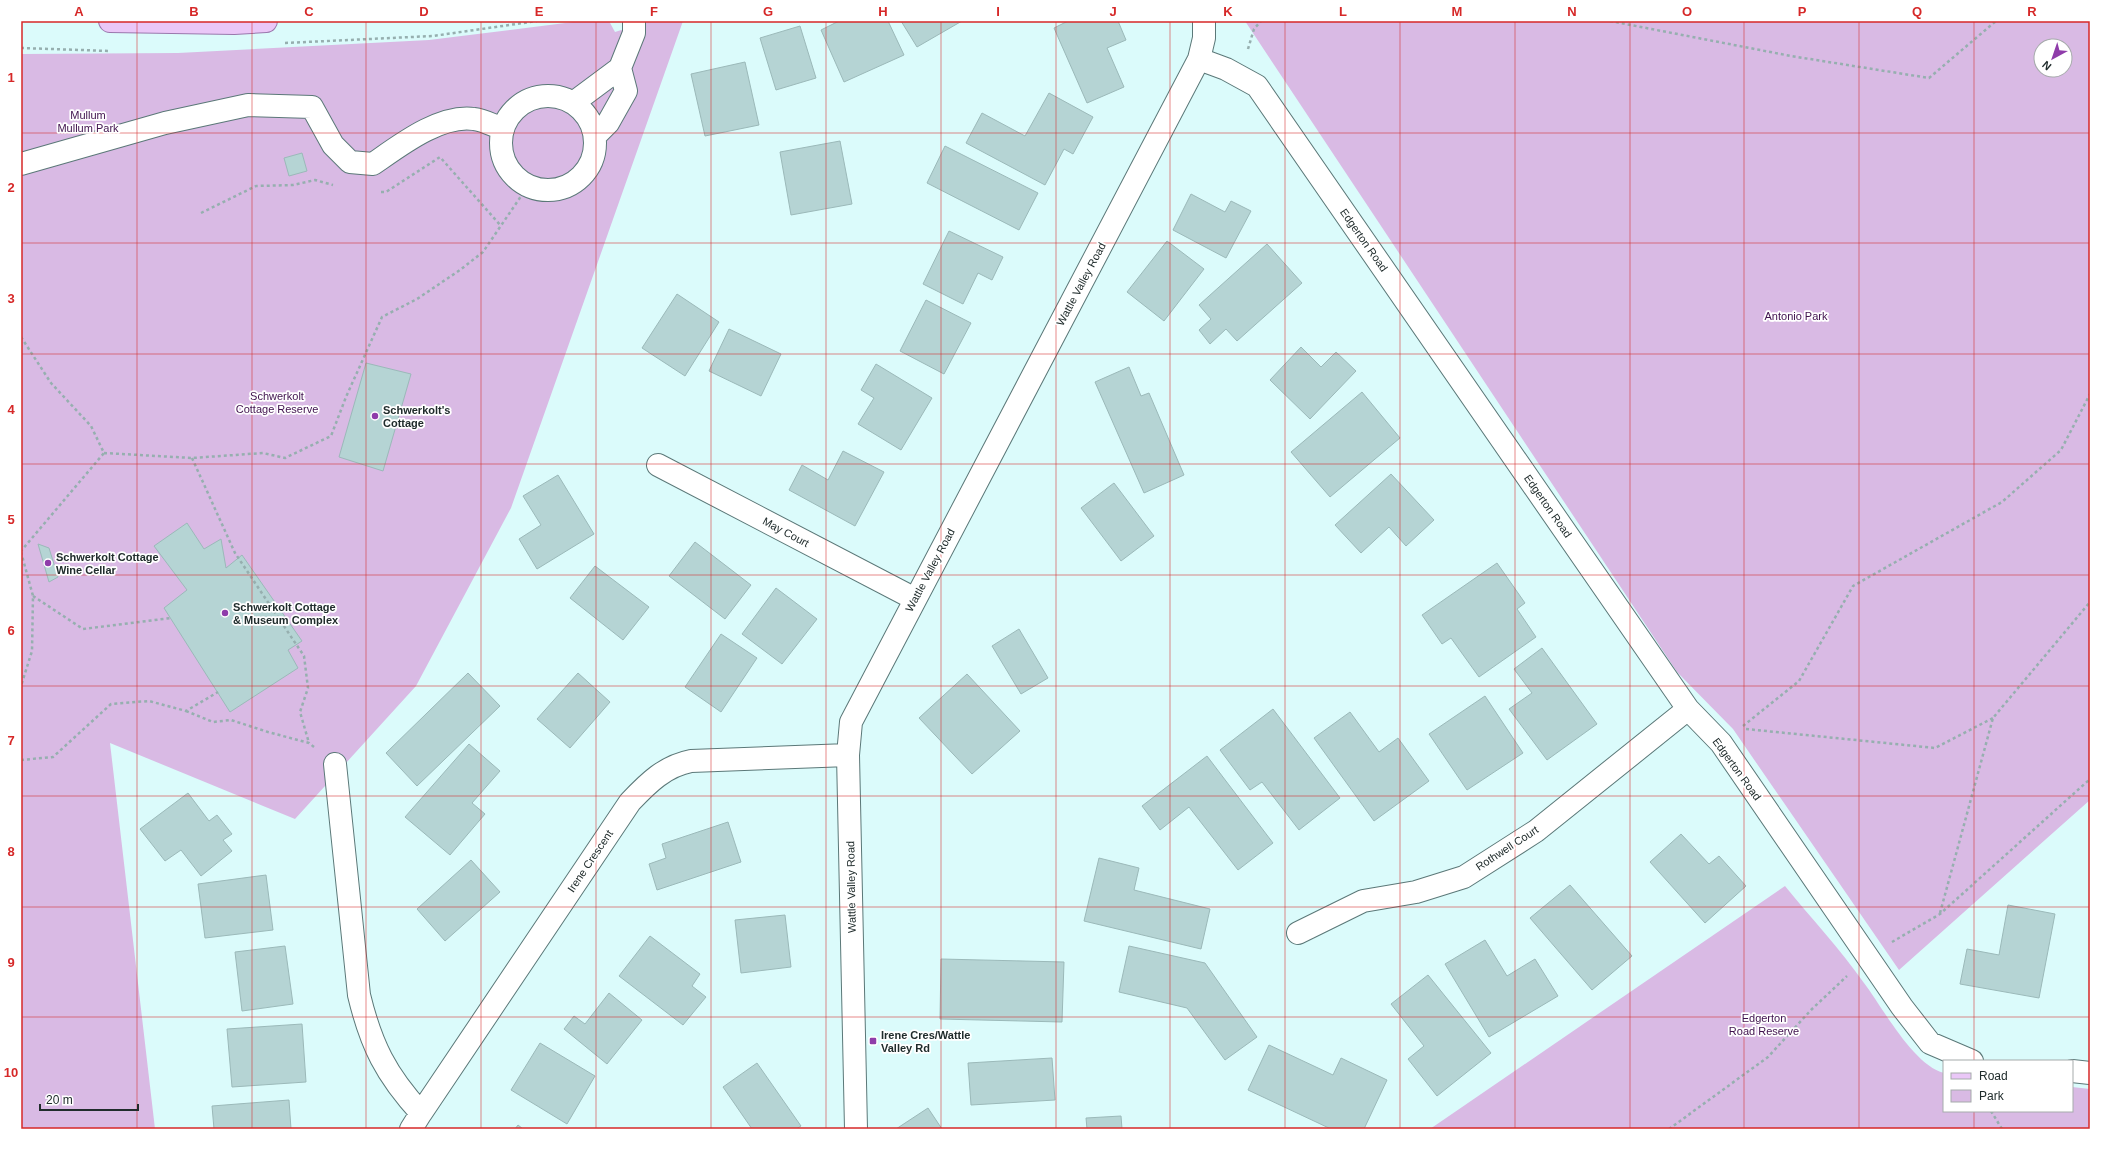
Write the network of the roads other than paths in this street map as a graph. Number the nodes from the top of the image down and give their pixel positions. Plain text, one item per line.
1 (110, 21) edge
2 (266, 21) edge
3 (634, 21) edge
4 (1204, 21) edge
5 (1199, 58) junction
6 (620, 68) junction
7 (573, 103) junction
8 (503, 129) junction
9 (595, 136) junction
10 (21, 164) edge
11 (658, 465) dead end
12 (915, 599) junction
13 (1688, 709) junction
14 (848, 755) junction
15 (335, 764) road end
16 (1298, 933) dead end
17 (1970, 1060) edge
18 (2073, 1071) edge
19 (2090, 1073) edge
20 (416, 1121) edge
21 (856, 1129) edge

1 - 2 main road
3 - 6 street
4 - 5 street
5 - 12 street, Wattle Valley Road
5 - 13 street, Edgerton Road
6 - 7 street
6 - 9 street
7 - 8 street
7 - 9 street
8 - 9 street
8 - 10 street
11 - 12 street, May Court
12 - 14 street, Wattle Valley Road
13 - 16 street, Rothwell Court
13 - 17 street, Edgerton Road
14 - 20 street, Irene Crescent
14 - 21 street, Wattle Valley Road
15 - 20 street, Irene Crescent
18 - 19 street

